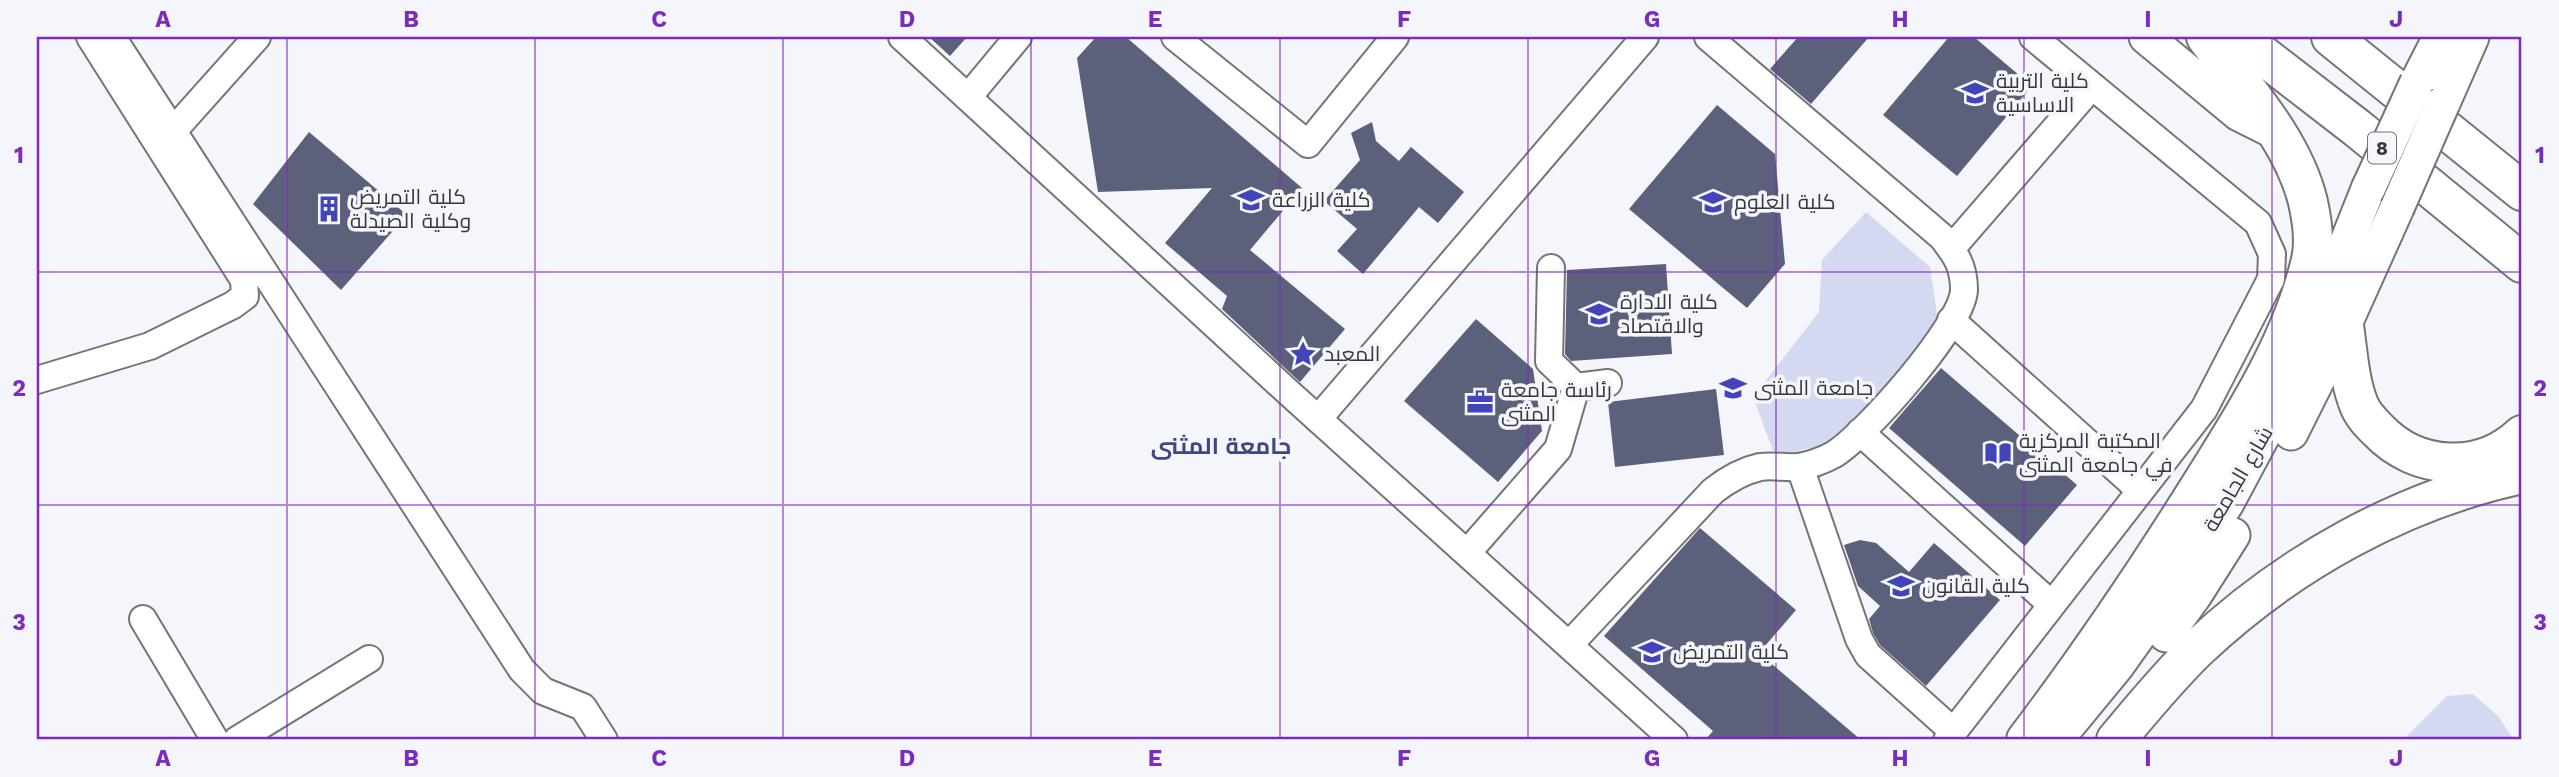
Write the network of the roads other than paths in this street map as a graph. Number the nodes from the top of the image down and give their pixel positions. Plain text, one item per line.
1 (90, 37) edge
2 (112, 37) edge
3 (257, 37) edge
4 (902, 37) edge
5 (1018, 37) edge
6 (1175, 37) edge
7 (1395, 37) edge
8 (1645, 37) edge
9 (1708, 37) edge
10 (2033, 37) edge
11 (2146, 37) edge
12 (2206, 37) edge
13 (2239, 37) edge
14 (2331, 37) edge
15 (2440, 37) edge
16 (2472, 37) edge
17 (2092, 86) junction
18 (969, 96) junction
19 (174, 130) junction
20 (2275, 132) junction
21 (2522, 191) edge
22 (1951, 249) junction
23 (2522, 263) edge
24 (1551, 268) dead end
25 (1951, 320) junction
26 (2344, 326) junction
27 (37, 380) edge
28 (1608, 383) dead end
29 (1576, 387) junction
30 (1318, 419) junction
31 (1860, 432) junction
32 (2522, 435) edge
33 (1800, 467) junction
34 (2522, 474) edge
35 (2140, 490) junction
36 (1467, 553) junction
37 (2051, 604) junction
38 (143, 619) dead end
39 (1569, 645) junction
40 (369, 659) dead end
41 (1950, 736) edge
42 (215, 740) edge
43 (237, 740) edge
44 (604, 740) edge
45 (1674, 740) edge
46 (2026, 740) edge
47 (2056, 740) edge
48 (2086, 740) edge
49 (2116, 740) edge

1 - 27 street
2 - 19 street
3 - 19 street
4 - 18 street
5 - 18 street
6 - 7 street
8 - 30 street
9 - 22 street
10 - 17 street
11 - 20 main road
12 - 20 highway
13 - 23 highway, 8
14 - 21 highway
15 - 47 main road, شارع الجامعة, bridge
16 - 26 main road, bridge
17 - 22 street
17 - 35 street
18 - 30 street
19 - 44 street
20 - 46 highway
22 - 25 street
24 - 29 street
25 - 31 street
25 - 35 street
26 - 32 highway
26 - 48 main road
28 - 29 street
29 - 36 street
30 - 36 street
31 - 33 street
31 - 37 street
33 - 39 street
33 - 41 street
34 - 49 highway
35 - 37 street
36 - 39 street
37 - 41 street
38 - 42 street
39 - 45 street
40 - 43 street

